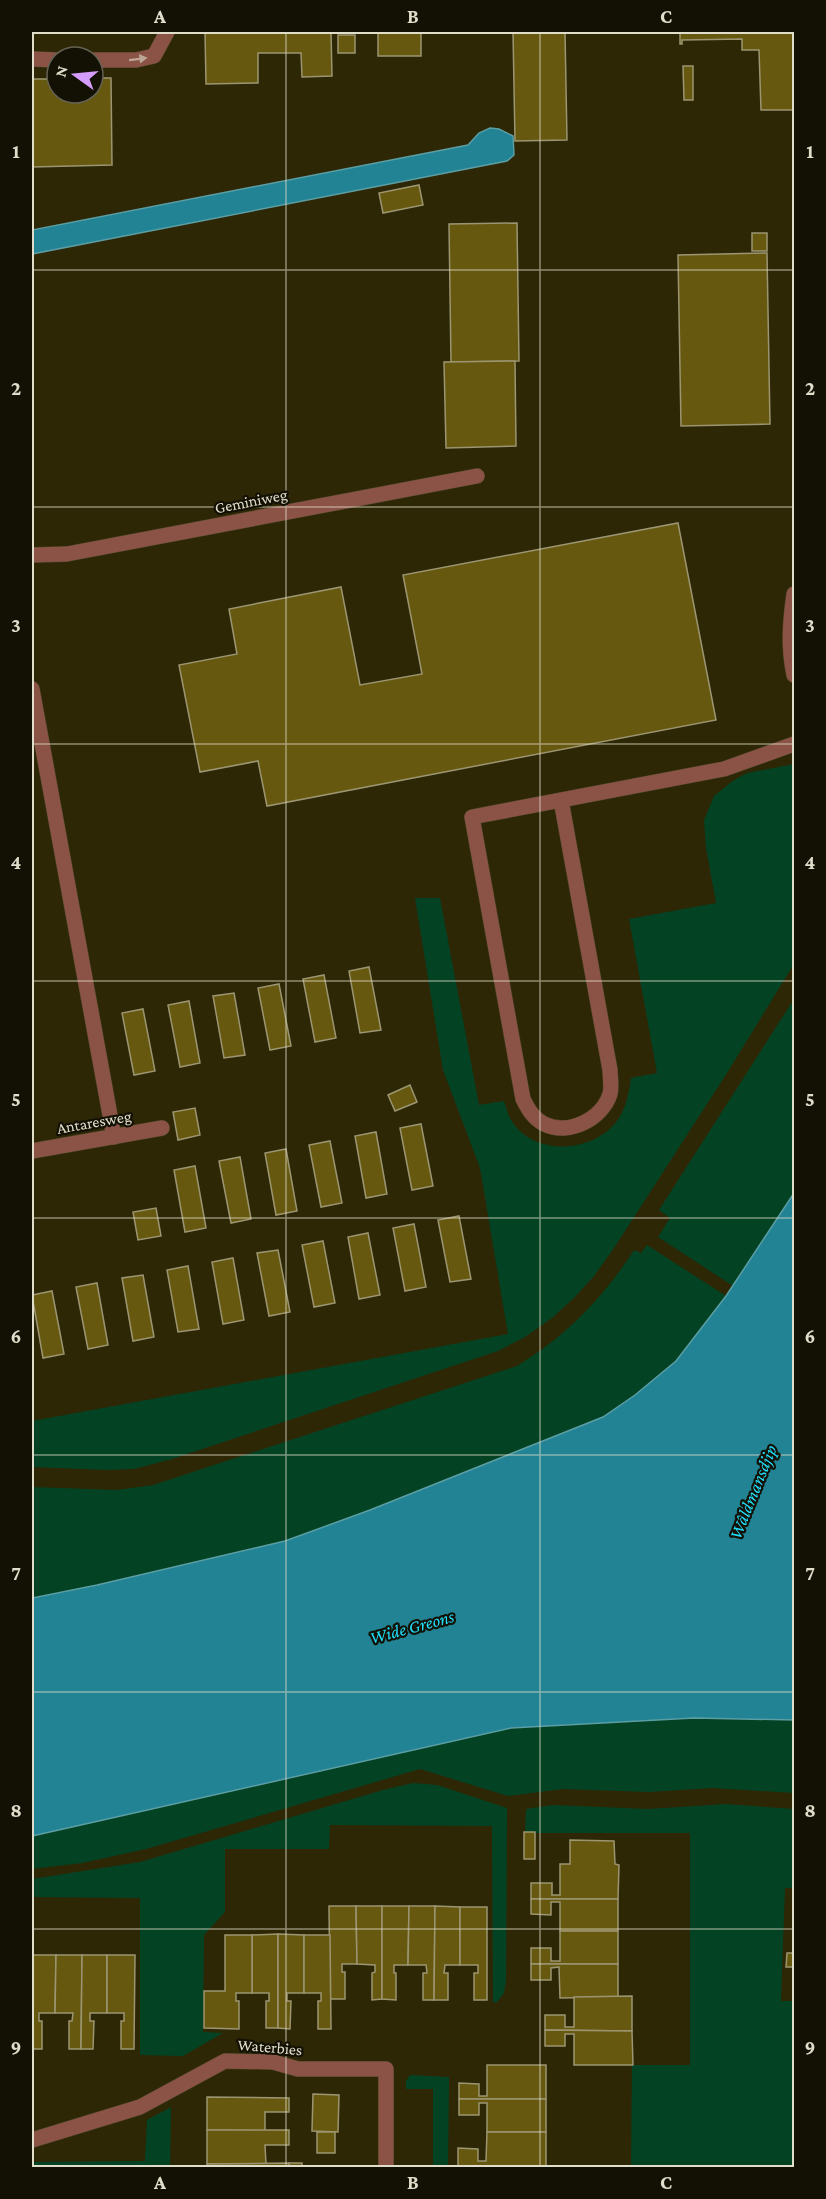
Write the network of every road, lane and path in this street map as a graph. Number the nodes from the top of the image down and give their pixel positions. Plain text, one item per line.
1 (167, 32) edge
2 (105, 60) edge
3 (477, 476) dead end
4 (32, 555) edge
5 (795, 594) edge
6 (795, 675) edge
7 (32, 689) edge
8 (795, 744) edge
9 (561, 800) junction
10 (162, 1128) dead end
11 (114, 1137) junction
12 (32, 1151) edge
13 (32, 2140) edge
14 (386, 2168) edge

2 -> 1 street
3 - 4 street, Geminiweg
5 - 6 street
7 - 11 street
8 - 9 street
9 - 9 street
10 - 11 street, Antaresweg
11 - 12 street, Antaresweg
13 - 14 street, Waterbies

